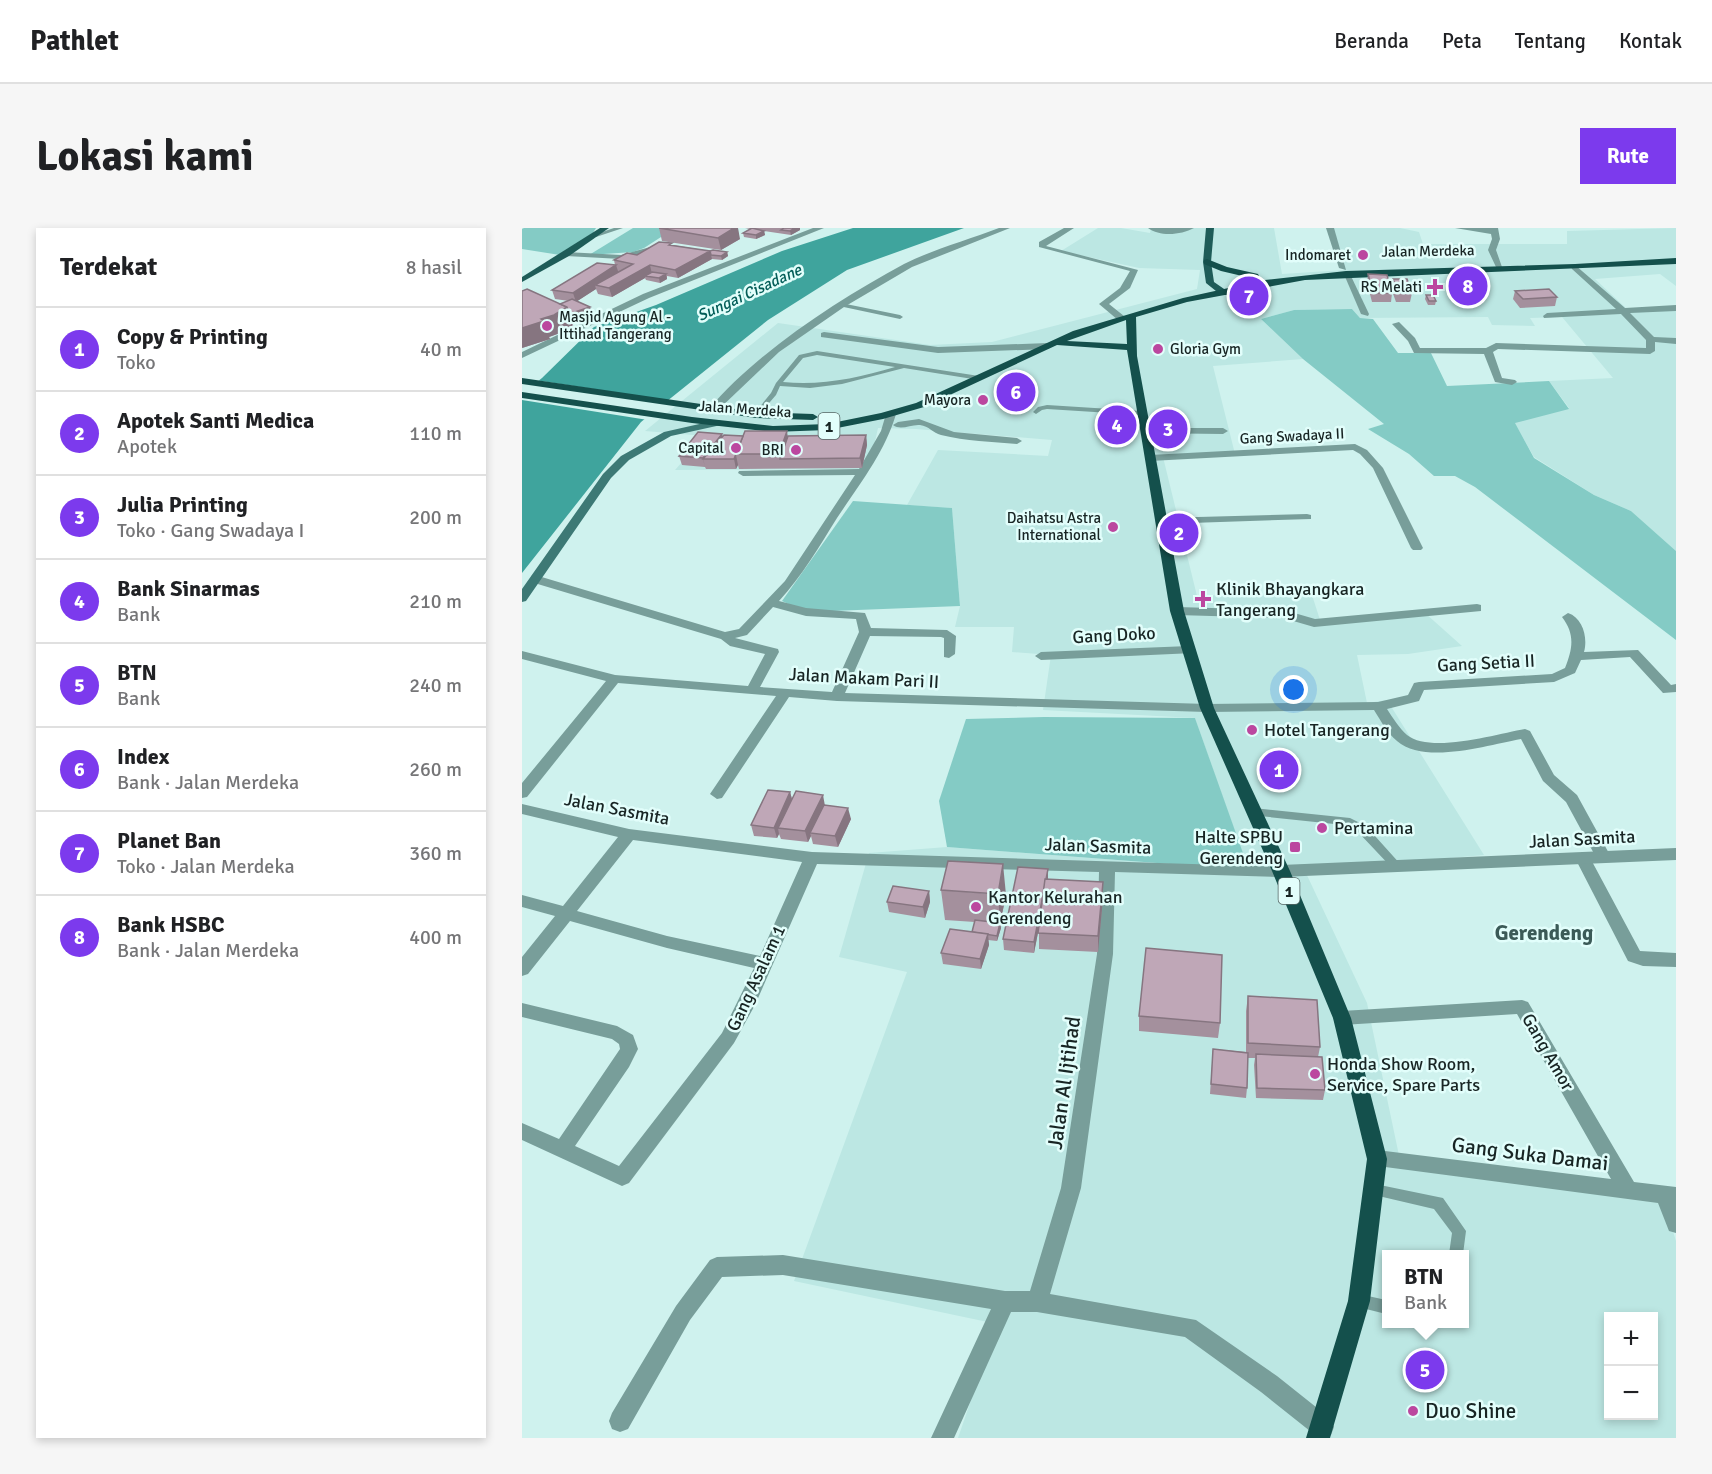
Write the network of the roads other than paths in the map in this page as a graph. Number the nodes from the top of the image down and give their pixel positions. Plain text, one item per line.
1 (605, 228) edge
2 (620, 228) edge
3 (820, 228) edge
4 (1006, 228) edge
5 (1070, 228) edge
6 (1152, 228) edge
7 (1190, 228) edge
8 (1330, 228) edge
9 (1459, 228) edge
10 (1494, 230) edge
11 (1210, 231) edge
12 (596, 235) junction
13 (665, 244) edge
14 (566, 254) junction
15 (1675, 257) edge
16 (1207, 262) junction
17 (1499, 266) junction
18 (1575, 267) junction
19 (1444, 269) junction
20 (1344, 271) junction
21 (1256, 276) junction
22 (522, 279) edge
23 (1212, 286) junction
24 (1224, 293) junction
25 (1186, 300) junction
26 (841, 305) junction
27 (1676, 308) edge
28 (1623, 311) junction
29 (1365, 314) dead end
30 (1126, 316) junction
31 (1547, 316) dead end
32 (900, 317) dead end
33 (1396, 324) dead end
34 (824, 335) dead end
35 (1651, 339) junction
36 (1676, 341) edge
37 (1048, 346) junction
38 (1132, 347) junction
39 (1488, 351) junction
40 (522, 355) edge
41 (905, 366) junction
42 (979, 378) junction
43 (522, 381) edge
44 (1512, 382) dead end
45 (778, 384) junction
46 (960, 386) junction
47 (522, 394) edge
48 (710, 408) junction
49 (908, 408) junction
50 (1036, 412) dead end
51 (1142, 413) junction
52 (891, 414) junction
53 (756, 415) junction
54 (717, 423) junction
55 (1145, 431) junction
56 (1223, 431) dead end
57 (1017, 441) dead end
58 (1150, 458) junction
59 (743, 472) dead end
60 (862, 472) junction
61 (1307, 517) dead end
62 (1161, 521) junction
63 (1417, 548) dead end
64 (535, 579) junction
65 (522, 598) edge
66 (771, 603) junction
67 (1477, 608) dead end
68 (1177, 611) junction
69 (1568, 616) dead end
70 (865, 632) junction
71 (725, 636) junction
72 (1189, 650) junction
73 (949, 654) dead end
74 (522, 655) edge
75 (1041, 656) dead end
76 (1577, 656) junction
77 (615, 679) junction
78 (1676, 688) edge
79 (752, 690) junction
80 (785, 693) junction
81 (837, 697) junction
82 (1378, 706) junction
83 (1207, 708) junction
84 (522, 793) edge
85 (717, 794) dead end
86 (522, 809) edge
87 (1254, 812) junction
88 (629, 834) junction
89 (1676, 854) edge
90 (1603, 857) junction
91 (812, 858) junction
92 (1583, 858) junction
93 (1107, 866) junction
94 (1397, 866) junction
95 (1281, 871) junction
96 (522, 901) edge
97 (566, 915) junction
98 (1676, 960) edge
99 (764, 963) junction
100 (522, 969) edge
101 (522, 1010) edge
102 (1342, 1018) junction
103 (522, 1131) edge
104 (563, 1148) junction
105 (1377, 1159) junction
106 (1375, 1190) junction
107 (1628, 1190) junction
108 (1670, 1195) edge
109 (1676, 1224) edge
110 (1457, 1250) edge
111 (1005, 1301) junction
112 (1359, 1301) junction
113 (1037, 1302) junction
114 (1382, 1306) edge
115 (620, 1421) dead end
116 (1320, 1432) edge
117 (942, 1438) edge

1 - 12 main road
2 - 12 lane
3 - 40 street
4 - 26 street
5 - 30 street
6 - 7 street
8 - 20 street
9 - 10 street
10 - 17 street
11 - 16 main road
12 - 14 main road
13 - 14 lane
14 - 22 main road
15 - 17 highway, Jalan Merdeka / 1
15 - 18 highway, Jalan Merdeka / 1
16 - 21 highway
16 - 23 main road
17 - 19 highway, Jalan Merdeka / 1
18 - 19 highway, Jalan Merdeka / 1
18 - 28 street
19 - 20 highway, Jalan Merdeka / 1
20 - 21 highway, Jalan Merdeka / 1
20 - 24 highway, Jalan Merdeka / 1
20 - 29 street
21 - 23 highway, Jalan Merdeka / 1
23 - 24 main road
23 - 25 highway, Jalan Merdeka / 1
24 - 25 highway, Jalan Merdeka / 1
25 - 30 highway, Jalan Merdeka / 1
26 - 32 lane
26 - 48 street
27 - 28 street
28 - 31 street
28 - 35 street
30 - 37 highway, Jalan Merdeka / 1
30 - 38 highway, 1
33 - 39 street
34 - 37 street
35 - 36 street
35 - 39 street
37 - 38 highway
37 - 42 highway, Jalan Merdeka / 1
38 - 51 highway, 1
39 - 44 street
41 - 42 lane
41 - 45 lane
41 - 45 lane
42 - 46 highway, Jalan Merdeka / 1
43 - 48 highway, Jalan Merdeka / 1
45 - 53 lane
46 - 49 highway, Jalan Merdeka / 1
46 - 53 highway, Jalan Merdeka / 1
47 - 54 highway, Jalan Merdeka / 1
48 - 53 highway, Jalan Merdeka / 1
49 - 52 highway, Jalan Merdeka / 1
49 - 57 street
50 - 51 lane
51 - 55 highway, 1
52 - 54 highway, Jalan Merdeka / 1
52 - 60 street
54 - 64 main road
55 - 56 street
55 - 58 highway, 1
58 - 62 highway, 1
58 - 63 street, Gang Swadaya II
59 - 60 street
60 - 66 street
61 - 62 street
62 - 68 highway, 1
64 - 65 main road
64 - 71 street
66 - 70 street
66 - 71 street
67 - 68 street
68 - 72 highway, 1
69 - 76 street
70 - 73 street
70 - 81 street
71 - 79 street
72 - 75 street, Gang Doko
72 - 83 highway, 1
74 - 77 street, Jalan Makam Pari II
76 - 78 street
76 - 82 street, Gang Setia II
77 - 79 street, Jalan Makam Pari II
77 - 84 street
79 - 80 street, Jalan Makam Pari II
80 - 81 street, Jalan Makam Pari II
80 - 85 street
81 - 83 street, Jalan Makam Pari II
82 - 83 street, Gang Setia II
82 - 90 street
83 - 87 highway, 1
86 - 88 street, Jalan Sasmita
87 - 94 lane
87 - 95 highway, 1
88 - 91 street, Jalan Sasmita
88 - 97 street
89 - 90 street, Jalan Sasmita
90 - 92 street, Jalan Sasmita
91 - 93 street, Jalan Sasmita
91 - 99 street, Gang Asalam 1
92 - 94 street, Jalan Sasmita
92 - 98 street
93 - 95 street, Jalan Sasmita
93 - 113 street, Jalan Al Ijtihad
94 - 95 street, Jalan Sasmita
95 - 102 highway, 1
96 - 97 street
97 - 99 street
97 - 100 street
99 - 104 street, Gang Asalam 1
101 - 104 street
102 - 105 highway, 1
102 - 107 street, Gang Amor
103 - 104 street
105 - 106 highway, 1
105 - 107 street, Gang Suka Damai
106 - 110 lane
106 - 112 highway, 1
107 - 108 street, Gang Suka Damai
108 - 109 street
111 - 113 street
111 - 115 street
111 - 117 street
112 - 114 lane
112 - 116 highway, 1
113 - 116 street

